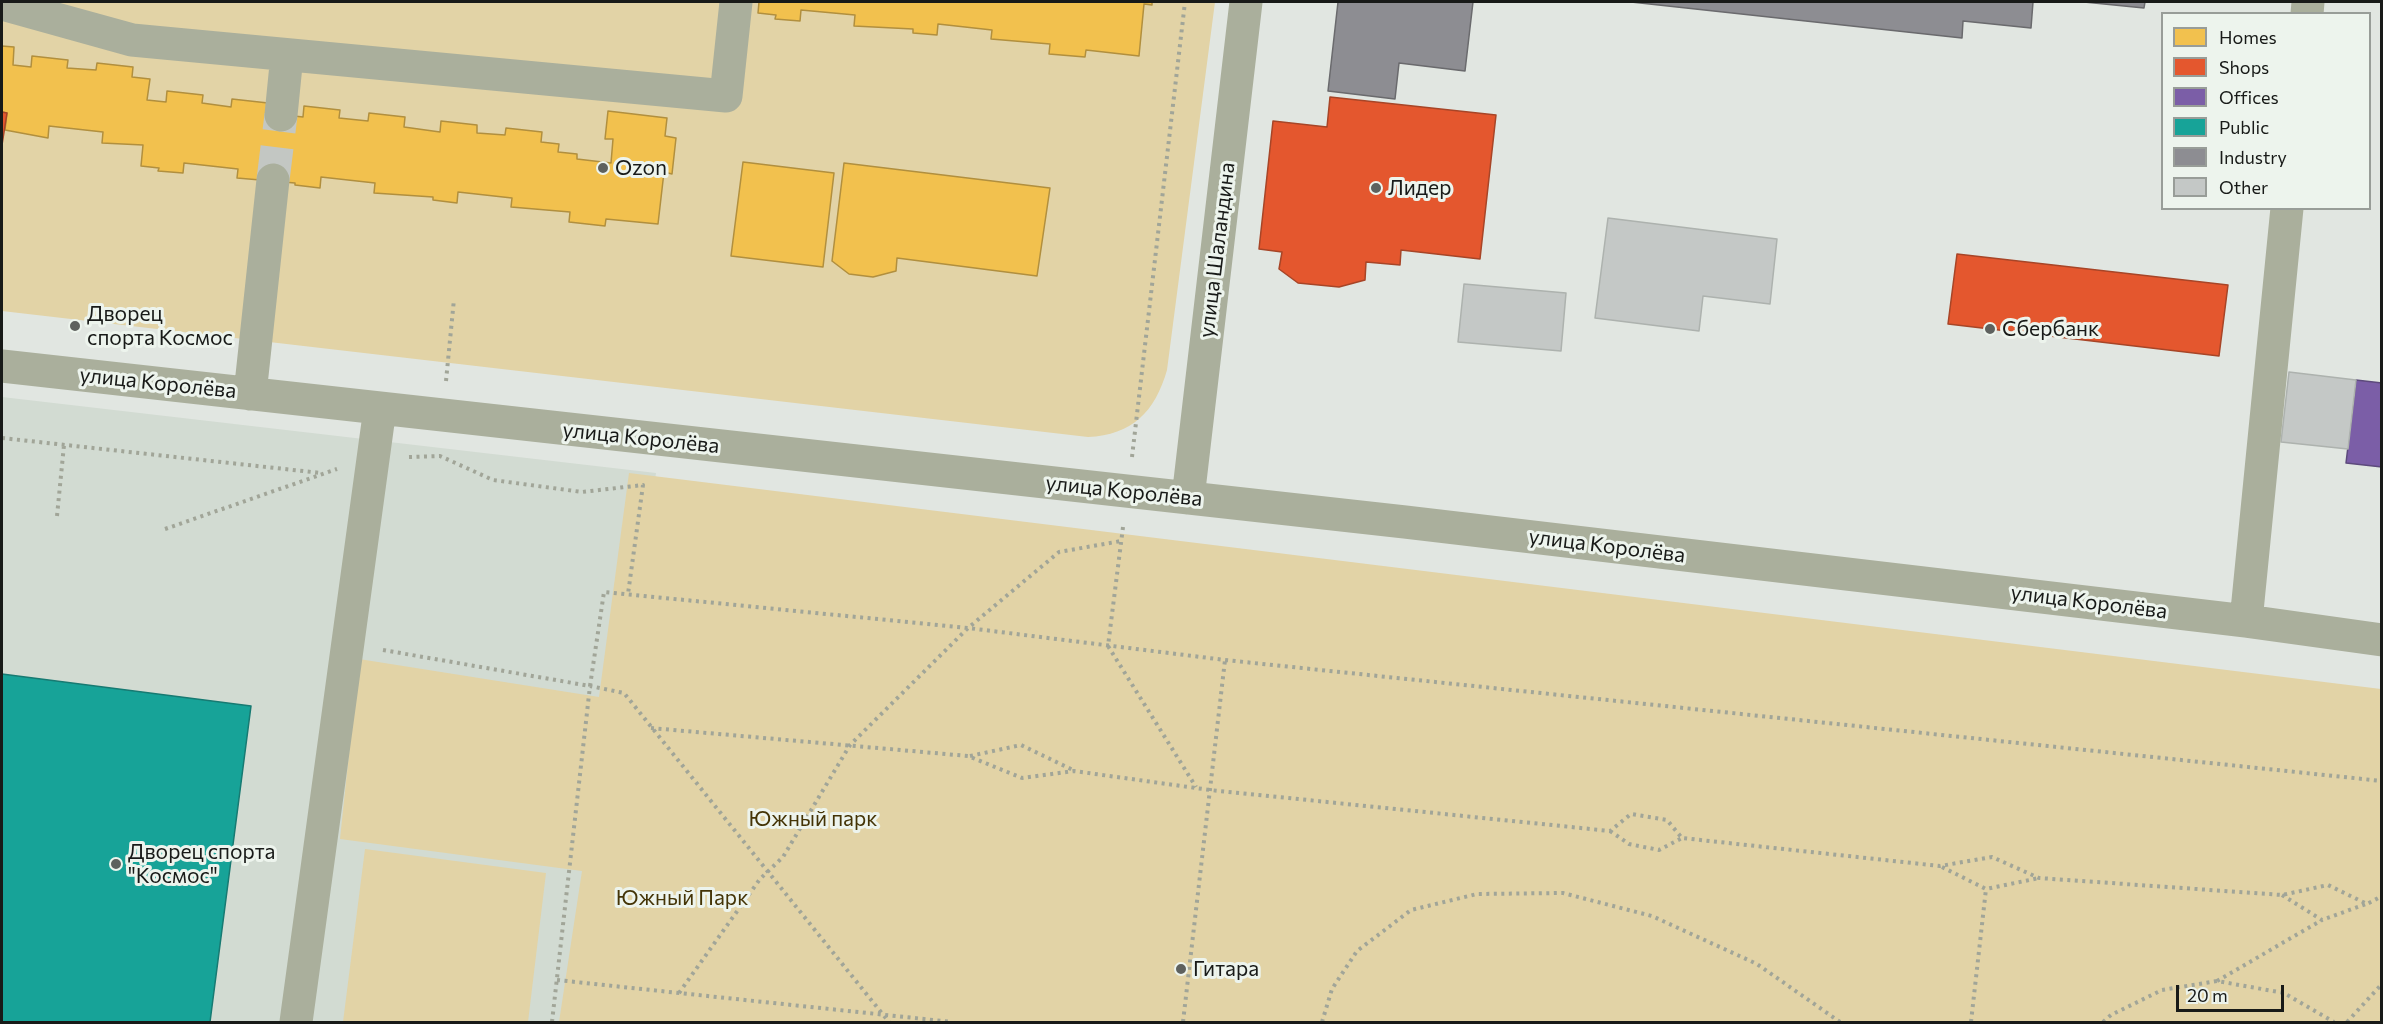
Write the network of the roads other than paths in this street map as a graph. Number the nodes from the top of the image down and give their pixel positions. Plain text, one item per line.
1 (736, 2) edge
2 (1246, 2) edge
3 (2, 4) edge
4 (287, 55) junction
5 (280, 115) tunnel mouth
6 (273, 180) tunnel mouth
7 (2287, 210) edge
8 (2, 366) edge
9 (250, 394) junction
10 (380, 408) junction
11 (1188, 498) junction
12 (2246, 621) junction
13 (2382, 627) edge
14 (2382, 640) edge
15 (296, 1023) edge

1 - 4 street
2 - 11 street, улица Шаландина
3 - 4 street
4 - 5 street
6 - 9 street
7 - 12 street
8 - 9 street, улица Королёва
9 - 10 street, улица Королёва
10 - 11 street, улица Королёва
10 - 15 street
11 - 12 street, улица Королёва
12 - 13 street, улица Королёва
12 - 14 street, улица Королёва

